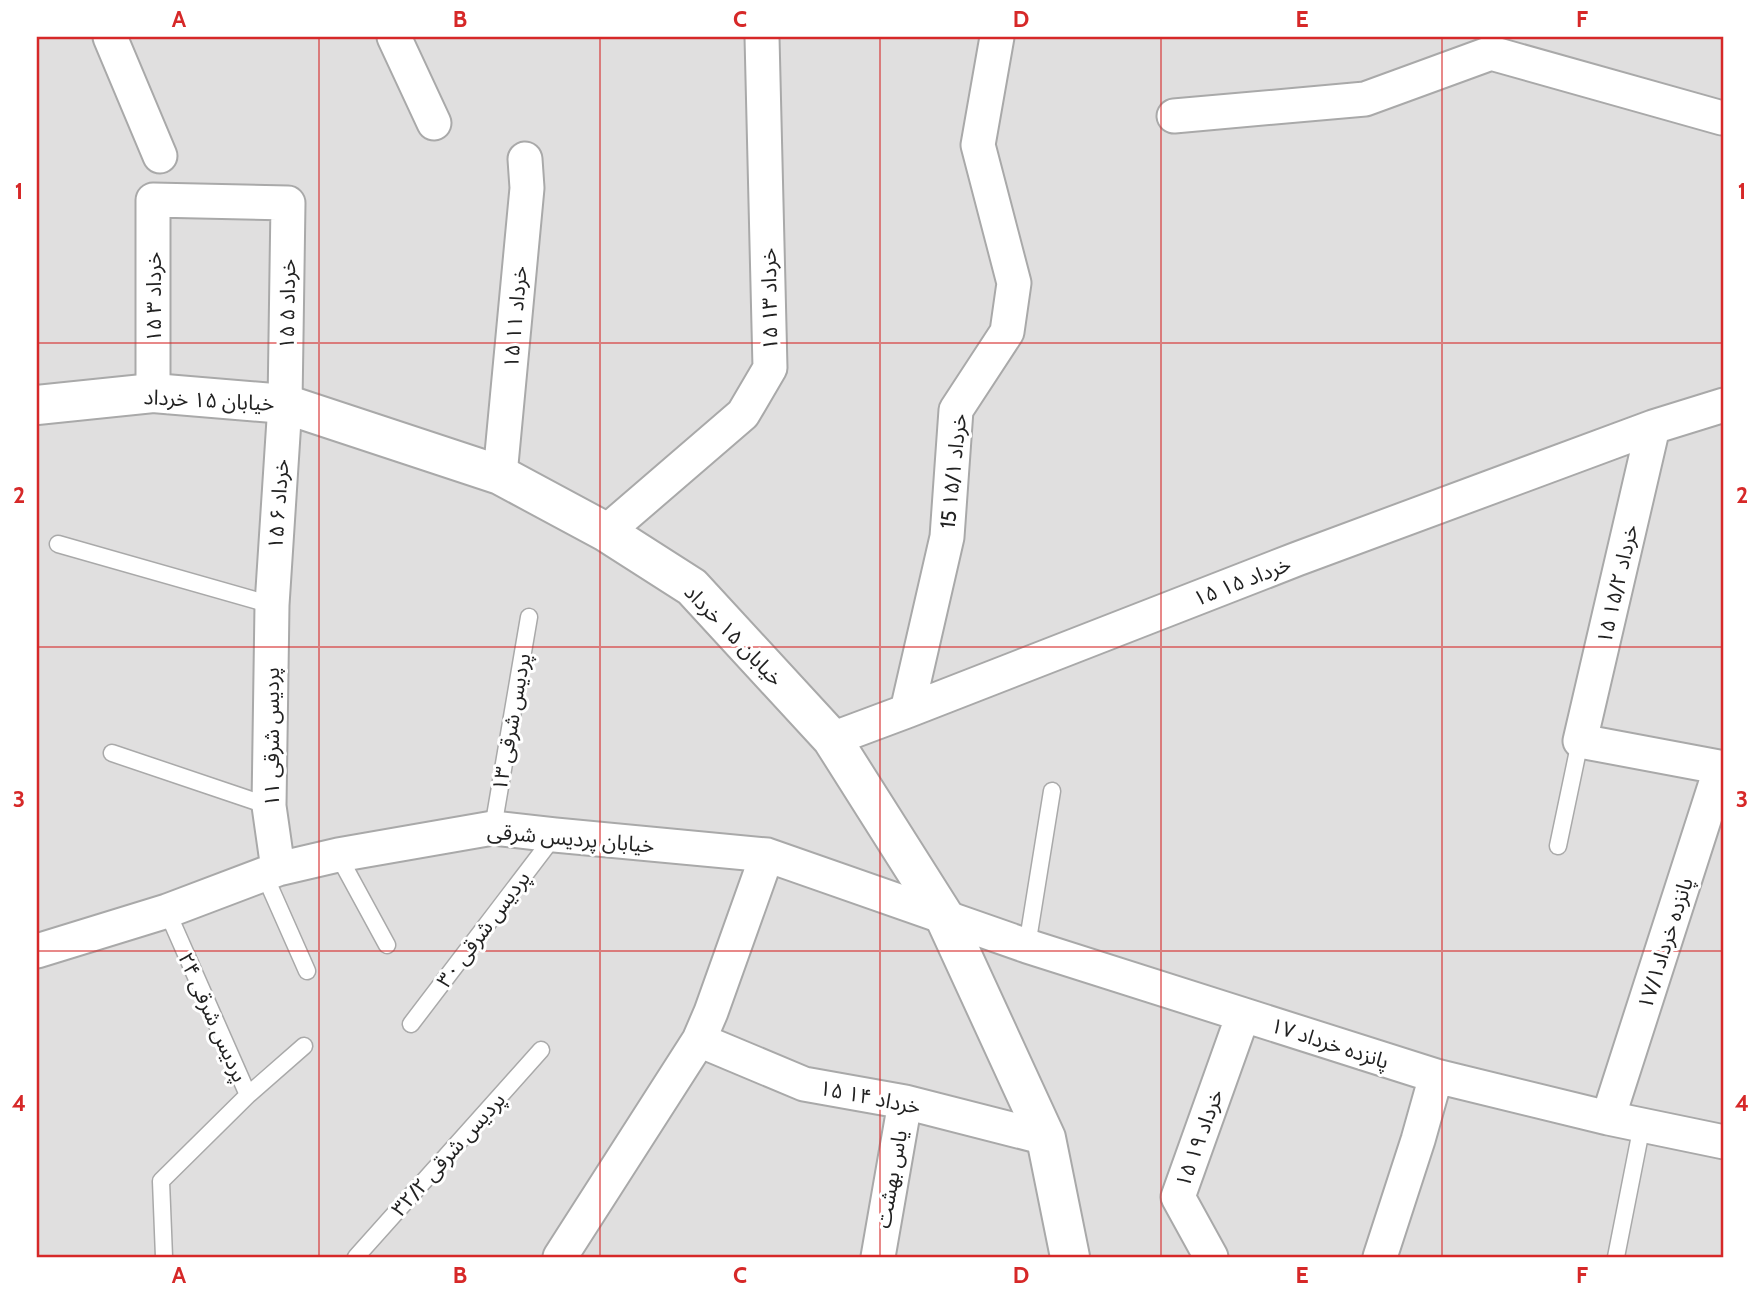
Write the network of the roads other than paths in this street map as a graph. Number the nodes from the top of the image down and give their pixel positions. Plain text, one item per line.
1 (110, 37) edge
2 (394, 37) edge
3 (762, 37) edge
4 (998, 37) edge
5 (1174, 116) dead end
6 (1724, 117) edge
7 (433, 123) dead end
8 (160, 156) dead end
9 (525, 159) dead end
10 (288, 203) joint
11 (153, 393) junction
12 (285, 404) junction
13 (37, 405) edge
14 (1724, 405) edge
15 (1653, 427) junction
16 (500, 475) junction
17 (606, 532) junction
18 (58, 544) dead end
19 (272, 605) junction
20 (530, 617) dead end
21 (907, 711) junction
22 (832, 739) junction
23 (1580, 741) junction
24 (112, 753) dead end
25 (1723, 765) edge
26 (1052, 791) dead end
27 (269, 806) junction
28 (493, 828) junction
29 (555, 835) junction
30 (1558, 846) dead end
31 (338, 855) junction
32 (768, 855) junction
33 (271, 872) junction
34 (167, 911) junction
35 (944, 916) junction
36 (387, 945) dead end
37 (1027, 946) junction
38 (37, 951) edge
39 (307, 971) dead end
40 (1243, 1015) junction
41 (411, 1024) dead end
42 (699, 1041) junction
43 (304, 1046) dead end
44 (541, 1050) dead end
45 (1436, 1076) junction
46 (248, 1095) junction
47 (905, 1102) junction
48 (1608, 1118) junction
49 (1642, 1125) junction
50 (1046, 1138) junction
51 (1724, 1142) edge
52 (164, 1257) edge
53 (356, 1257) edge
54 (560, 1257) edge
55 (877, 1257) edge
56 (1070, 1257) edge
57 (1211, 1257) edge
58 (1380, 1257) edge
59 (1616, 1257) edge

1 - 8 street
2 - 7 street
3 - 17 street, ۱۵ خرداد ۱۳
4 - 21 street, 15 خرداد ۱۵/۱
5 - 6 street
9 - 16 street, ۱۵ خرداد ۱۱
10 - 11 street, ۱۵ خرداد ۳
10 - 12 street, ۱۵ خرداد ۵
11 - 12 street, خیابان ۱۵ خرداد
11 - 13 street, خیابان ۱۵ خرداد
12 - 16 street, خیابان ۱۵ خرداد
12 - 19 street, ۱۵ خرداد ۶
14 - 15 street, ۱۵ خرداد ۱۵
15 - 21 street, ۱۵ خرداد ۱۵
15 - 23 street, ۱۵ خرداد ۱۵/۲
16 - 17 street, خیابان ۱۵ خرداد
17 - 22 street, خیابان ۱۵ خرداد
18 - 19 lane
19 - 27 street, پردیس شرقی ۱۱
20 - 28 lane, پردیس شرقی ۱۳
21 - 22 street, ۱۵ خرداد ۱۵
22 - 35 street, خیابان ۱۵ خرداد
23 - 25 street
23 - 30 lane
24 - 27 lane
25 - 48 street, پانزده خرداد۱۷/۱
26 - 37 lane
27 - 33 street, پردیس شرقی ۱۱
28 - 29 street, خیابان پردیس شرقی
28 - 31 street, خیابان پردیس شرقی
29 - 32 street, خیابان پردیس شرقی
29 - 41 lane, پردیس شرقی ۳۰
31 - 33 street, خیابان پردیس شرقی
31 - 36 lane
32 - 35 street, خیابان پردیس شرقی
32 - 42 street
33 - 34 street, خیابان پردیس شرقی
33 - 39 lane
34 - 38 street, خیابان پردیس شرقی
34 - 46 lane, پردیس شرقی ۲۴
35 - 37 street, پانزده خرداد ۱۷
35 - 50 street, خیابان ۱۵ خرداد
37 - 40 street, پانزده خرداد ۱۷
40 - 45 street, پانزده خرداد ۱۷
40 - 57 street, ۱۵ خرداد ۱۹
42 - 47 street, ۱۵ خرداد ۱۴
42 - 54 street
43 - 46 lane
44 - 53 lane, پردیس شرقی ۳۲/۲
45 - 48 street, پانزده خرداد ۱۷
45 - 58 street
46 - 52 lane, پردیس شرقی ۲۴
47 - 50 street, ۱۵ خرداد ۱۴
47 - 55 street, یاس بهشت
48 - 49 street, پانزده خرداد ۱۷
49 - 51 street, پانزده خرداد ۱۷
49 - 59 lane
50 - 56 street, خیابان ۱۵ خرداد

